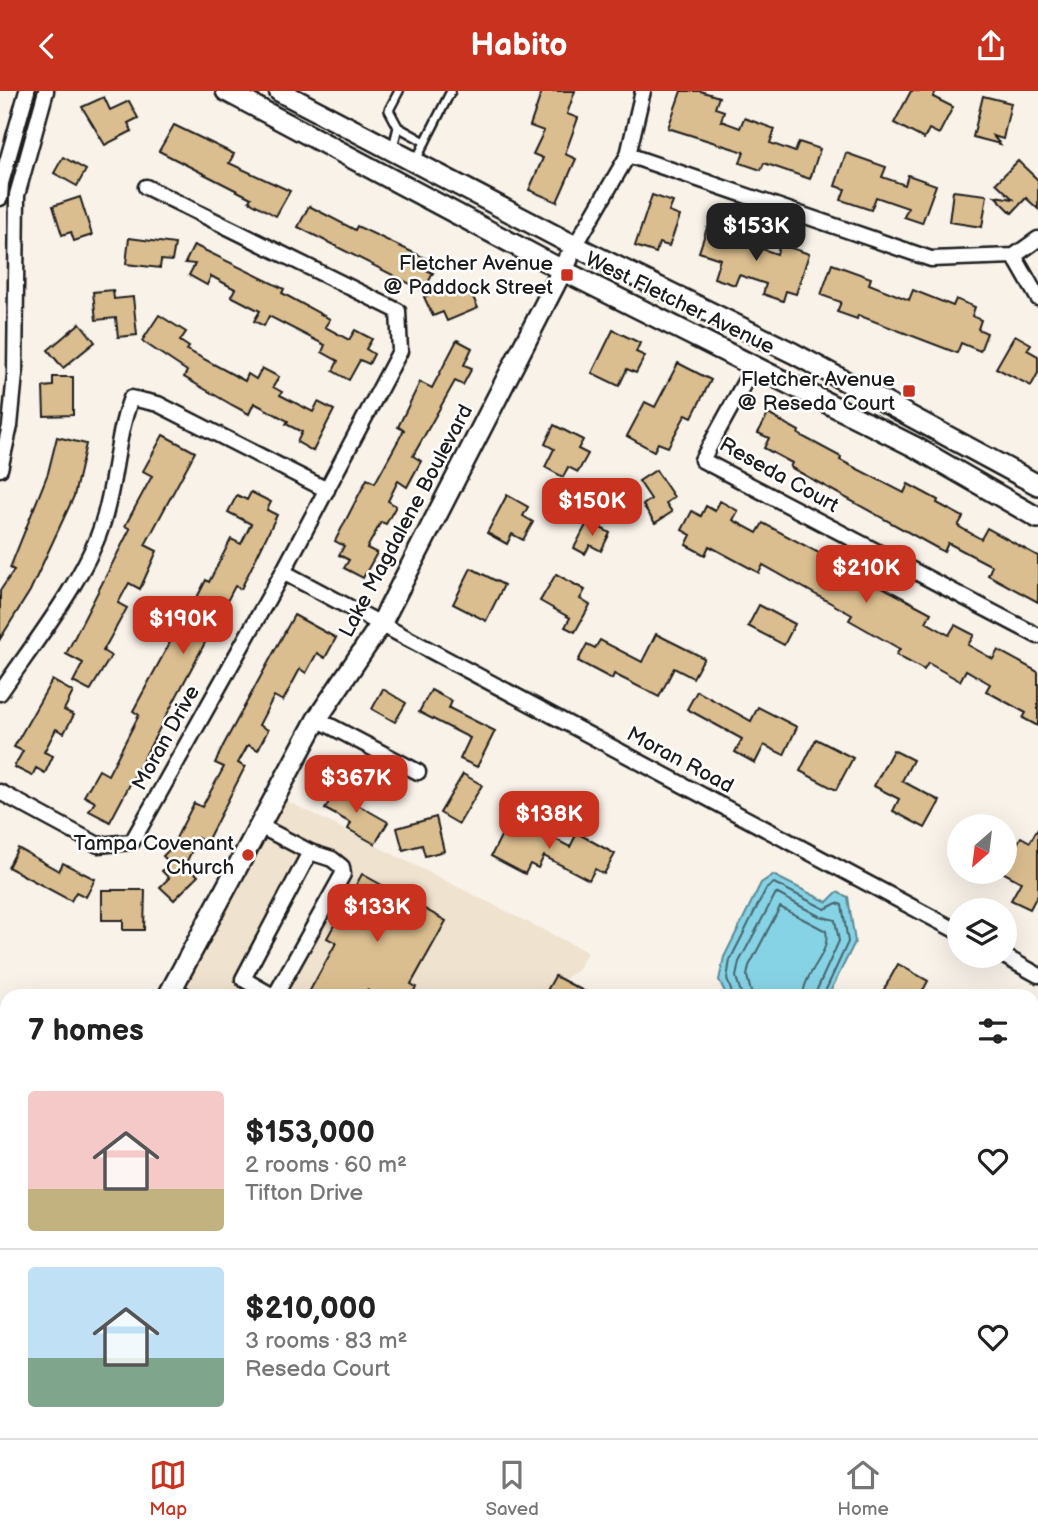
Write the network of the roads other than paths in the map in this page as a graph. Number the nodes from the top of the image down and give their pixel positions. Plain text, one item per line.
1 (27, 91) edge
2 (46, 91) edge
3 (226, 91) edge
4 (279, 91) edge
5 (399, 91) edge
6 (451, 91) edge
7 (643, 91) edge
8 (398, 127) junction
9 (425, 142) junction
10 (391, 150) junction
11 (628, 155) junction
12 (414, 162) junction
13 (146, 187) dead end
14 (0, 198) edge
15 (1038, 239) edge
16 (575, 246) junction
17 (1014, 256) junction
18 (562, 270) junction
19 (1038, 298) edge
20 (7, 328) edge
21 (754, 365) junction
22 (0, 469) edge
23 (1038, 485) edge
24 (327, 490) junction
25 (1038, 518) edge
26 (283, 572) junction
27 (381, 624) junction
28 (1038, 636) edge
29 (0, 693) edge
30 (317, 719) junction
31 (418, 772) dead end
32 (0, 792) edge
33 (260, 825) junction
34 (310, 852) junction
35 (947, 926) edge
36 (1017, 963) edge
37 (1038, 975) edge
38 (178, 989) edge
39 (261, 989) edge
40 (278, 989) edge

1 - 14 street
2 - 20 street
3 - 18 main road, West Fletcher Avenue
4 - 10 main road, West Fletcher Avenue
5 - 8 lane
6 - 9 lane
7 - 11 street
8 - 9 lane
8 - 10 lane
9 - 12 lane
10 - 12 main road, West Fletcher Avenue
11 - 16 street
11 - 17 street
12 - 16 main road, West Fletcher Avenue
13 - 24 street, Moran Drive
15 - 17 street
16 - 18 main road, Lake Magdalene Boulevard
16 - 23 main road, West Fletcher Avenue
17 - 19 street
18 - 21 main road, West Fletcher Avenue
18 - 27 main road, Lake Magdalene Boulevard
20 - 22 street
21 - 25 main road, West Fletcher Avenue
21 - 28 street, Reseda Court
24 - 26 street, Moran Drive
24 - 29 street
26 - 27 street, Moran Road
26 - 32 street, Moran Drive
27 - 30 main road, Lake Magdalene Boulevard
27 - 35 street, Moran Road
30 - 31 street
30 - 33 main road, Lake Magdalene Boulevard
33 - 34 street
33 - 38 main road, Lake Magdalene Boulevard
34 - 39 street
34 - 40 street
36 - 37 street

